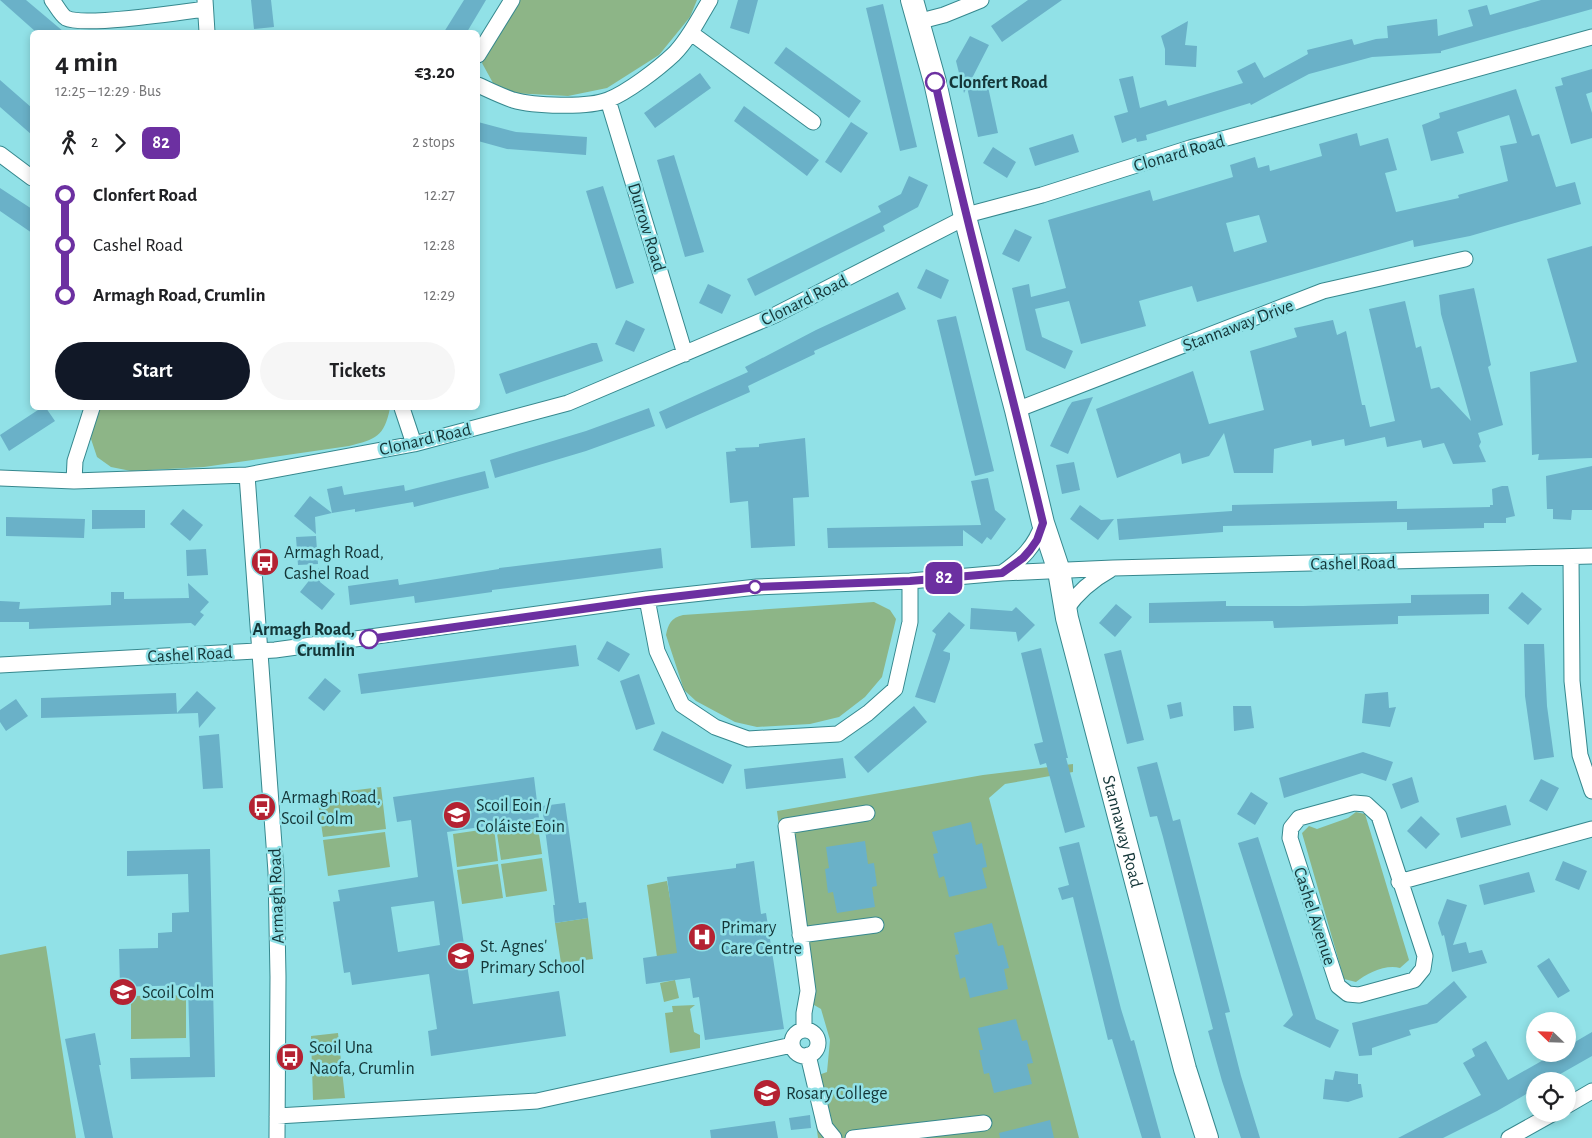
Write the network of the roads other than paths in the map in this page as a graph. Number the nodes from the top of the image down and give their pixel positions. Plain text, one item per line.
1 (52, 0) edge
2 (512, 0) edge
3 (710, 0) edge
4 (912, 0) edge
5 (981, 0) edge
6 (205, 5) edge
7 (918, 22) junction
8 (207, 30) edge
9 (691, 33) junction
10 (1592, 37) edge
11 (480, 53) edge
12 (480, 86) edge
13 (608, 100) junction
14 (812, 122) dead end
15 (0, 154) edge
16 (30, 176) edge
17 (965, 217) junction
18 (1465, 259) dead end
19 (685, 354) junction
20 (91, 410) edge
21 (403, 410) edge
22 (1016, 410) junction
23 (414, 444) junction
24 (247, 475) junction
25 (0, 478) edge
26 (74, 481) junction
27 (1043, 523) junction
28 (1592, 556) edge
29 (1571, 557) junction
30 (1114, 568) junction
31 (1058, 571) junction
32 (1002, 573) junction
33 (910, 581) junction
34 (647, 600) junction
35 (1066, 609) junction
36 (259, 650) junction
37 (0, 664) edge
38 (1592, 791) edge
39 (867, 814) dead end
40 (1592, 829) edge
41 (1400, 882) junction
42 (876, 925) dead end
43 (800, 935) junction
44 (804, 1030) junction
45 (792, 1045) junction
46 (808, 1055) junction
47 (1592, 1091) edge
48 (1576, 1100) edge
49 (277, 1116) junction
50 (1538, 1122) edge
51 (984, 1123) dead end
52 (277, 1138) edge
53 (834, 1138) edge
54 (853, 1138) edge
55 (1206, 1138) edge
56 (1509, 1138) edge

1 - 6 street
2 - 11 street
3 - 9 street
4 - 7 street, Stannaway Road
5 - 7 street
6 - 8 street
7 - 17 street, Stannaway Road
9 - 13 street
9 - 14 street
10 - 17 street, Clonard Road
12 - 13 street
13 - 19 street, Durrow Road
15 - 16 street
17 - 19 street, Clonard Road
17 - 22 street, Stannaway Road
18 - 22 street, Stannaway Drive
19 - 23 street, Clonard Road
20 - 26 street
21 - 23 street
22 - 27 street, Stannaway Road
23 - 24 street, Clonard Road
24 - 26 street, Clonard Road
24 - 36 street, Armagh Road
25 - 26 street, Clonard Road
27 - 31 street, Stannaway Road
27 - 32 street
28 - 29 street, Cashel Road
29 - 30 street, Cashel Road
29 - 38 street
30 - 31 street, Cashel Road
30 - 35 street, Cashel Road
31 - 32 street, Cashel Road
31 - 35 street, Stannaway Road
32 - 33 street, Cashel Road
33 - 34 street, Cashel Road
33 - 34 street
34 - 36 street, Cashel Road
35 - 55 street, Stannaway Road
36 - 37 street, Cashel Road
36 - 49 street, Armagh Road
39 - 43 street
40 - 41 street
41 - 41 street, Cashel Avenue
42 - 43 street
43 - 44 street
44 - 45 street
44 - 46 street
45 - 46 street
45 - 49 street
46 - 53 street
47 - 48 street
49 - 52 street, Armagh Road
50 - 56 street
51 - 54 street

